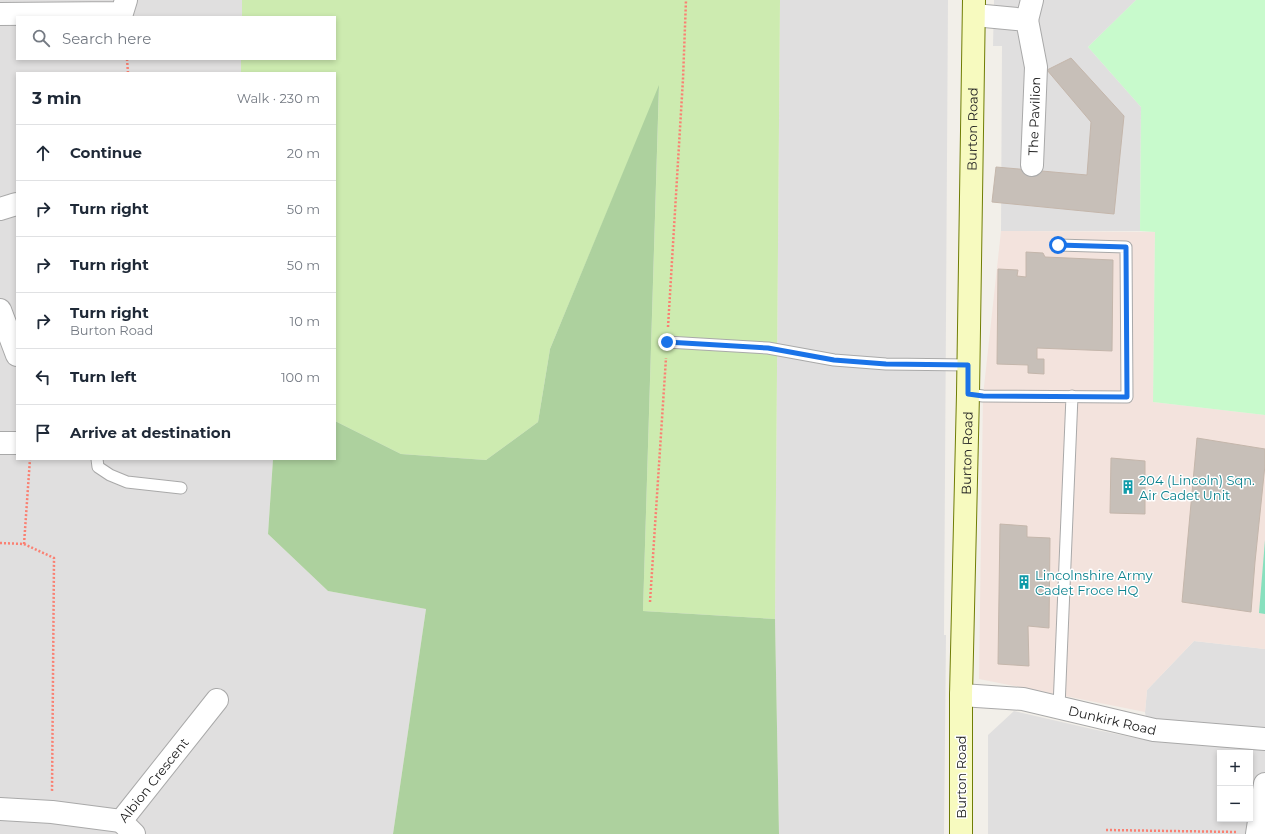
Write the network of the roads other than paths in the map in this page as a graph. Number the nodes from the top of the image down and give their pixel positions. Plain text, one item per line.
1 (126, 0) edge
2 (974, 8) edge
3 (1030, 10) edge
4 (0, 14) edge
5 (1032, 165) dead end
6 (16, 204) edge
7 (0, 209) edge
8 (1058, 245) dead end
9 (0, 310) edge
10 (667, 342) road end
11 (16, 351) edge
12 (968, 365) junction
13 (968, 394) junction
14 (1072, 396) junction
15 (0, 443) edge
16 (16, 443) edge
17 (97, 460) edge
18 (181, 488) dead end
19 (961, 696) junction
20 (217, 700) dead end
21 (1059, 707) junction
22 (1265, 739) edge
23 (1265, 784) edge
24 (0, 809) edge
25 (127, 828) edge
26 (1257, 833) edge
27 (961, 834) edge

1 - 4 street
2 - 3 street
2 - 12 main road, Burton Road
3 - 5 street, The Pavilion
6 - 7 street
8 - 14 lane
9 - 11 street
10 - 12 lane
12 - 13 main road, Burton Road
13 - 14 lane
13 - 19 main road, Burton Road
14 - 21 lane
15 - 16 street
17 - 18 lane
19 - 21 street, Dunkirk Road
19 - 27 main road, Burton Road
20 - 25 street, Albion Crescent
21 - 22 street, Dunkirk Road
23 - 26 street
24 - 25 street, Albion Crescent

